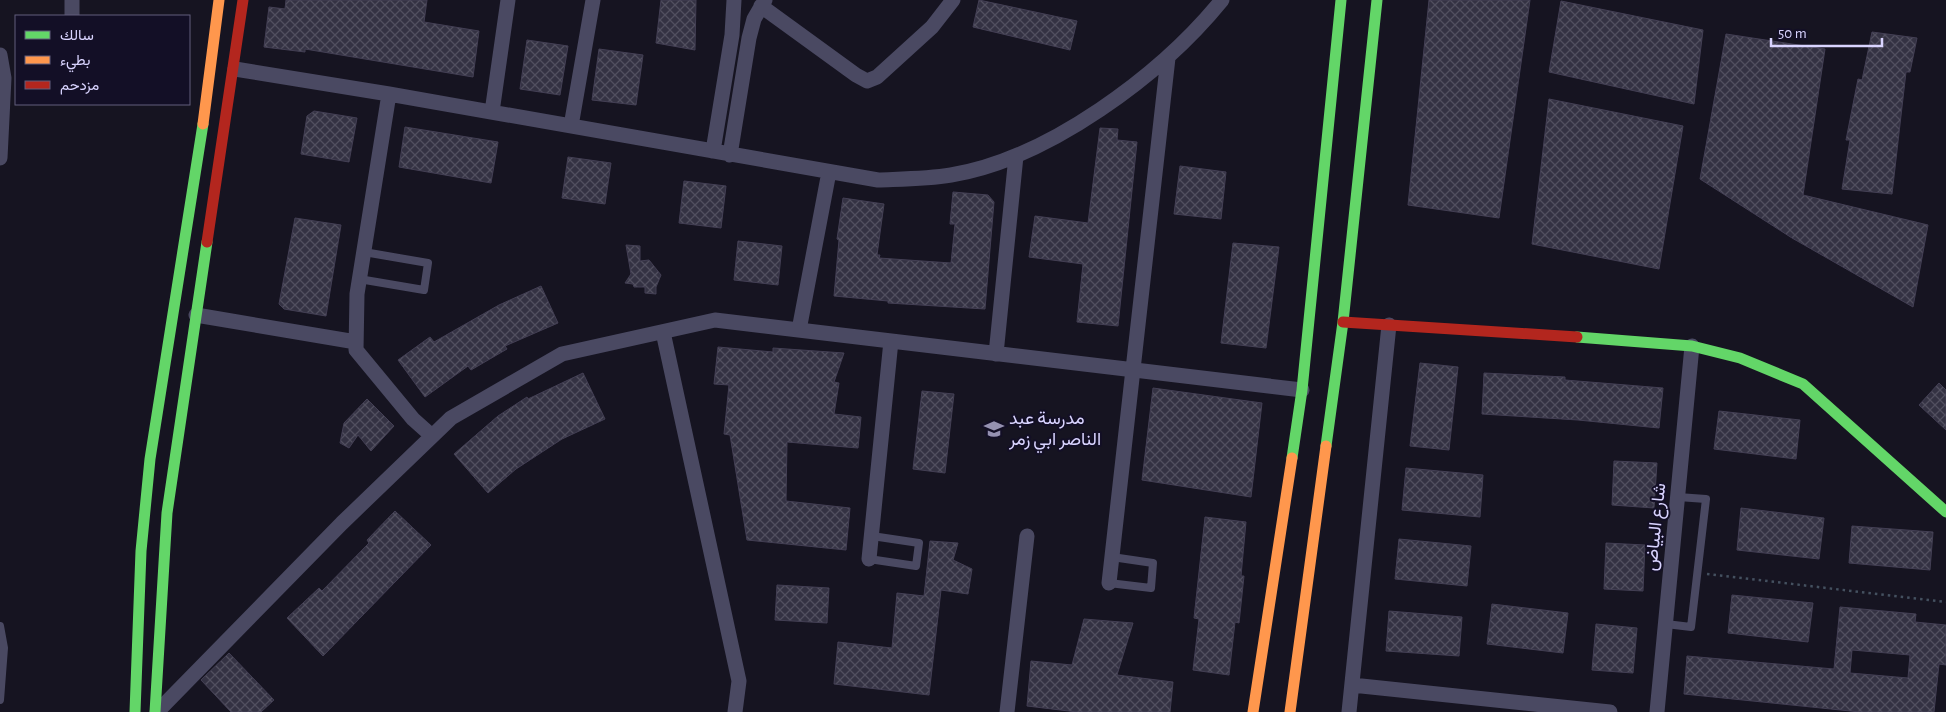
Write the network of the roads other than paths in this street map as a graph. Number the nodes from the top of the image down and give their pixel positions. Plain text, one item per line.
1 (72, 0) edge
2 (219, 0) edge
3 (244, 0) edge
4 (508, 0) edge
5 (592, 0) edge
6 (734, 0) edge
7 (954, 0) edge
8 (1222, 0) edge
9 (1341, 0) edge
10 (1377, 0) edge
11 (763, 3) edge
12 (72, 15) edge
13 (0, 55) edge
14 (1168, 58) junction
15 (235, 69) junction
16 (389, 94) junction
17 (492, 112) junction
18 (571, 126) junction
19 (713, 152) junction
20 (730, 155) junction
21 (1016, 156) junction
22 (0, 158) edge
23 (829, 172) junction
24 (364, 252) junction
25 (359, 279) junction
26 (196, 315) junction
27 (1343, 322) junction
28 (1389, 325) junction
29 (799, 330) junction
30 (663, 332) junction
31 (891, 341) junction
32 (356, 342) junction
33 (1692, 346) junction
34 (996, 354) junction
35 (1132, 370) junction
36 (1302, 390) junction
37 (432, 436) junction
38 (1678, 497) junction
39 (1946, 512) edge
40 (872, 536) junction
41 (1026, 536) dead end
42 (1112, 557) junction
43 (869, 559) joint
44 (1110, 583) joint
45 (1666, 624) junction
46 (0, 626) edge
47 (1352, 685) junction
48 (0, 700) edge
49 (135, 712) edge
50 (156, 712) edge
51 (735, 712) edge
52 (1007, 712) edge
53 (1253, 712) edge
54 (1290, 712) edge
55 (1349, 712) edge
56 (1610, 712) edge
57 (1657, 712) edge

1 - 12 street
2 - 49 main road
3 - 15 main road
4 - 17 street
5 - 18 street
6 - 19 street
7 - 11 street
8 - 14 street
9 - 36 main road
10 - 27 main road
11 - 20 street
13 - 22 street
14 - 21 street
14 - 35 street
15 - 16 street
15 - 26 main road
16 - 17 street
16 - 24 street
17 - 18 street
18 - 19 street
19 - 20 street
20 - 23 street
21 - 23 street
21 - 34 street
23 - 29 street
24 - 25 street
24 - 25 lane
25 - 32 street
26 - 32 street
26 - 50 main road
27 - 28 main road
27 - 54 main road
28 - 33 main road
28 - 47 street
29 - 30 street
29 - 31 street
30 - 37 street
30 - 51 street
31 - 34 street
31 - 40 street
32 - 37 street
33 - 38 street, شارع البياض
33 - 39 main road
34 - 35 street
35 - 36 street
35 - 42 street
36 - 53 main road
37 - 50 street
38 - 45 street, شارع البياض
38 - 45 lane
40 - 43 street
40 - 43 lane
41 - 52 street
42 - 44 street
42 - 44 lane
45 - 57 street, شارع البياض
46 - 48 lane
47 - 55 street
47 - 56 street

